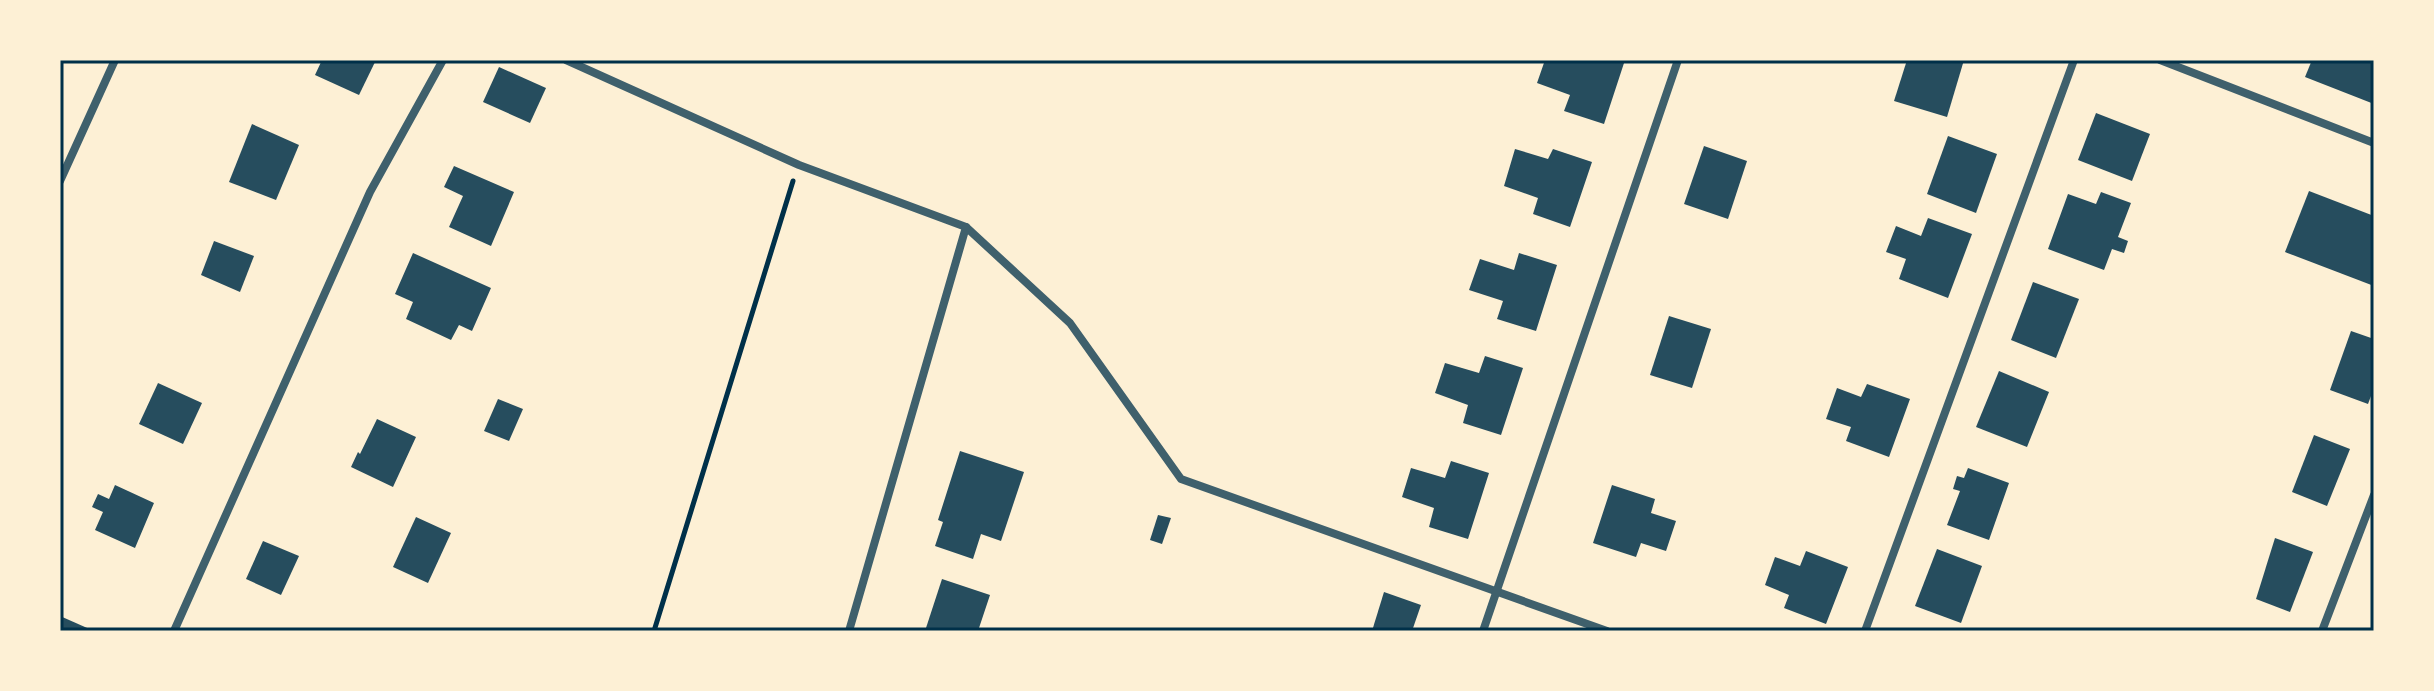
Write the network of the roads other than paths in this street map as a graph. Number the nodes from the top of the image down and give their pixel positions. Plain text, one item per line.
1 (115, 60) edge
2 (443, 60) edge
3 (566, 60) edge
4 (1678, 60) edge
5 (2074, 60) edge
6 (2160, 60) edge
7 (2374, 143) edge
8 (60, 181) edge
9 (966, 227) junction
10 (2374, 495) edge
11 (1496, 590) junction
12 (174, 631) edge
13 (849, 631) edge
14 (1483, 631) edge
15 (1607, 631) edge
16 (1865, 631) edge
17 (2322, 631) edge

1 - 8 street
2 - 12 street
3 - 9 street
4 - 11 street
5 - 16 street
6 - 7 street
9 - 11 street
9 - 13 street
10 - 17 street
11 - 14 street
11 - 15 street

